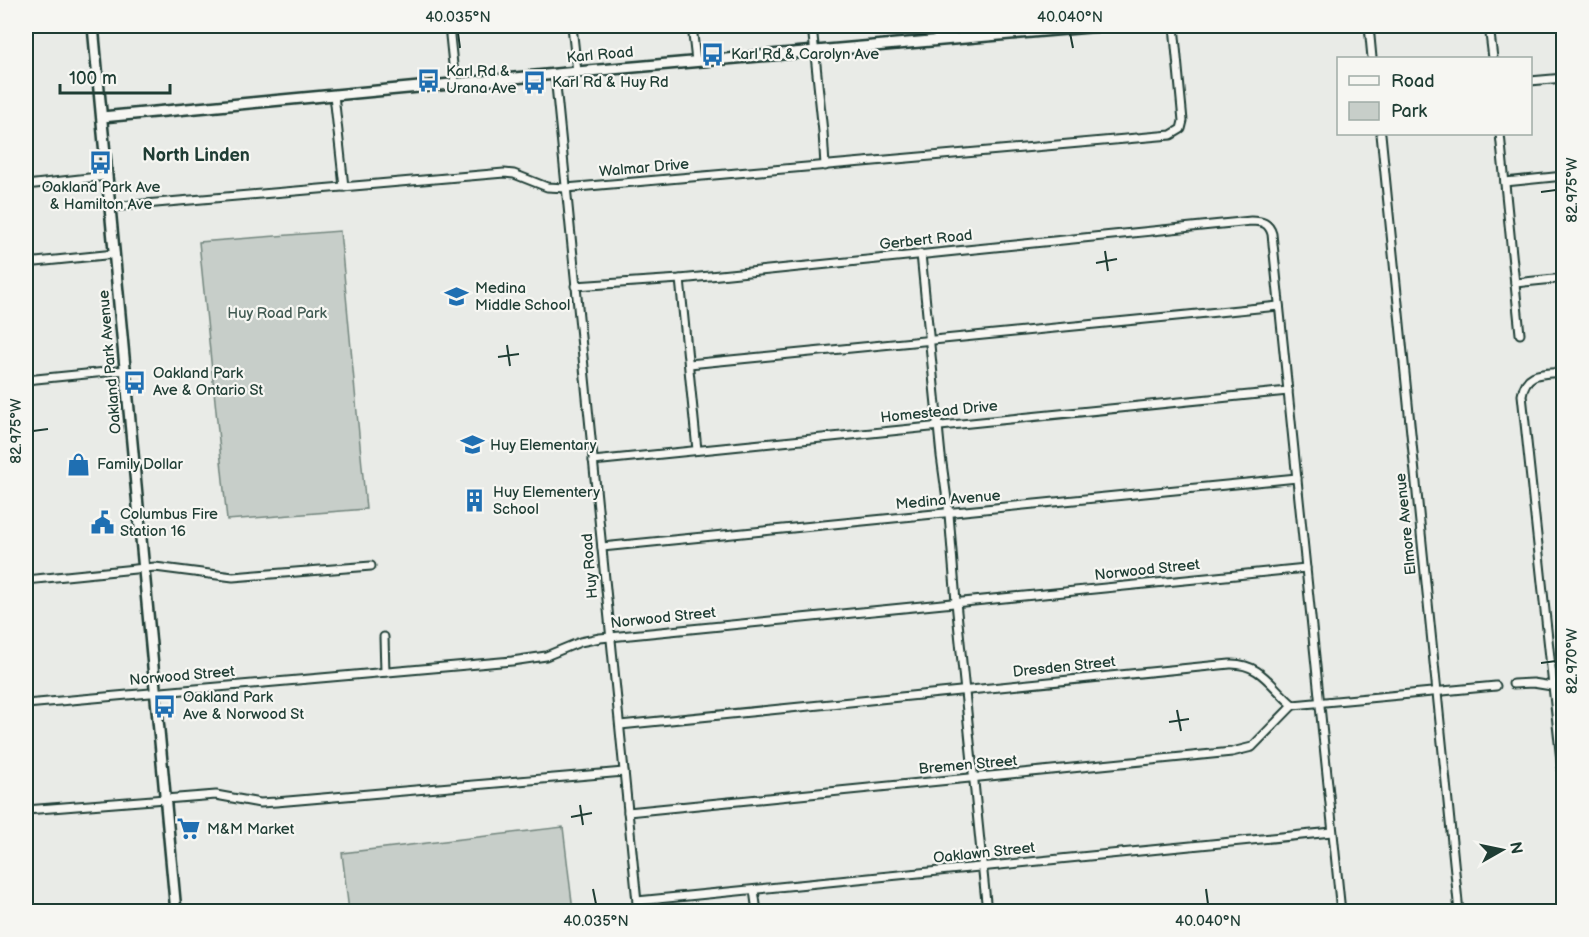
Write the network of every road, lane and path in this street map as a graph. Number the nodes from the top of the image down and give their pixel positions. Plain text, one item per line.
1 (93, 26) edge
2 (449, 26) edge
3 (572, 26) edge
4 (692, 26) edge
5 (812, 26) edge
6 (1101, 26) edge
7 (1174, 26) edge
8 (1369, 26) edge
9 (1489, 26) edge
10 (1021, 29) edge
11 (814, 51) junction
12 (1372, 57) edge
13 (1493, 57) edge
14 (696, 61) junction
15 (578, 72) junction
16 (555, 75) junction
17 (1563, 78) edge
18 (1532, 81) edge
19 (455, 84) junction
20 (334, 95) junction
21 (102, 117) junction
22 (1381, 135) edge
23 (1500, 135) edge
24 (825, 166) junction
25 (107, 176) junction
26 (1563, 176) edge
27 (1505, 182) junction
28 (26, 185) edge
29 (344, 187) junction
30 (566, 188) junction
31 (110, 207) junction
32 (115, 254) junction
33 (921, 254) junction
34 (26, 263) edge
35 (1563, 278) edge
36 (680, 279) junction
37 (1515, 283) junction
38 (575, 286) junction
39 (1279, 306) junction
40 (1520, 334) dead end
41 (929, 340) junction
42 (689, 364) junction
43 (126, 370) junction
44 (1563, 372) edge
45 (26, 380) edge
46 (1288, 391) junction
47 (938, 426) junction
48 (697, 450) junction
49 (593, 461) junction
50 (1297, 478) junction
51 (949, 514) junction
52 (602, 547) junction
53 (371, 566) dead end
54 (144, 568) junction
55 (1306, 568) junction
56 (26, 580) edge
57 (956, 602) junction
58 (384, 637) dead end
59 (610, 637) junction
60 (385, 672) junction
61 (1513, 684) dead end
62 (1552, 685) junction
63 (1496, 686) dead end
64 (1563, 688) edge
65 (965, 691) junction
66 (156, 692) junction
67 (1437, 693) junction
68 (1320, 703) junction
69 (26, 704) edge
70 (1293, 705) junction
71 (620, 725) junction
72 (624, 772) junction
73 (974, 778) junction
74 (1563, 789) edge
75 (165, 798) junction
76 (26, 810) edge
77 (628, 812) junction
78 (1332, 832) junction
79 (982, 866) junction
80 (754, 890) junction
81 (638, 901) junction
82 (176, 912) edge
83 (638, 912) edge
84 (757, 912) edge
85 (987, 912) edge
86 (1341, 912) edge
87 (1458, 912) edge

1 - 21 main road, Oakland Park Avenue
2 - 19 street
3 - 15 street
4 - 14 street
5 - 11 street
6 - 10 main road, Karl Road
7 - 24 street, Walmar Drive
8 - 12 street
9 - 13 street
10 - 11 main road, Karl Road
11 - 14 main road, Karl Road
11 - 24 street
14 - 15 main road, Karl Road
15 - 16 main road, Karl Road
16 - 19 main road, Karl Road
16 - 30 street, Huy Road
17 - 18 street
19 - 20 main road, Karl Road
20 - 21 main road, Karl Road
20 - 29 street
21 - 25 main road, Oakland Park Avenue
22 - 67 street, Elmore Avenue
23 - 27 street
24 - 30 street, Walmar Drive
25 - 28 street
25 - 31 main road, Oakland Park Avenue
26 - 27 street
27 - 37 street
29 - 30 street, Walmar Drive
29 - 31 street, Walmar Drive
30 - 38 street, Huy Road
31 - 32 main road, Oakland Park Avenue
32 - 34 street
32 - 43 main road, Oakland Park Avenue
33 - 36 street, Gerbert Road
33 - 39 street, Gerbert Road
33 - 41 street
35 - 37 street
36 - 38 street, Gerbert Road
36 - 42 street
37 - 40 street
38 - 49 street, Huy Road
39 - 41 street
39 - 46 street
41 - 42 street
41 - 47 street
42 - 48 street
43 - 45 street
43 - 54 main road, Oakland Park Avenue
44 - 62 street
46 - 47 street, Homestead Drive
46 - 50 street
47 - 48 street, Homestead Drive
47 - 51 street
48 - 49 street, Homestead Drive
49 - 52 street, Huy Road
50 - 51 street, Medina Avenue
50 - 55 street
51 - 52 street, Medina Avenue
51 - 57 street
52 - 59 street, Huy Road
53 - 54 street
54 - 56 street
54 - 66 main road, Oakland Park Avenue
55 - 57 street, Norwood Street
55 - 68 street
57 - 59 street, Norwood Street
57 - 65 street
58 - 60 street
59 - 60 street, Norwood Street
59 - 71 street, Huy Road
60 - 66 street, Norwood Street
61 - 62 street
62 - 64 street
62 - 74 street
63 - 67 street
65 - 70 street, Dresden Street
65 - 71 street, Dresden Street
65 - 73 street
66 - 69 street, Norwood Street
66 - 75 main road, Oakland Park Avenue
67 - 68 street
67 - 87 street, Elmore Avenue
68 - 70 street
68 - 78 street
70 - 73 street, Bremen Street
71 - 72 street, Huy Road
72 - 75 street
72 - 77 street, Huy Road
73 - 77 street, Bremen Street
73 - 79 street
75 - 76 street
75 - 82 main road, Oakland Park Avenue
77 - 81 street, Huy Road
78 - 79 street, Oaklawn Street
78 - 86 street
79 - 80 street, Oaklawn Street
79 - 85 street
80 - 81 street, Oaklawn Street
80 - 84 street
81 - 83 street, Huy Road

